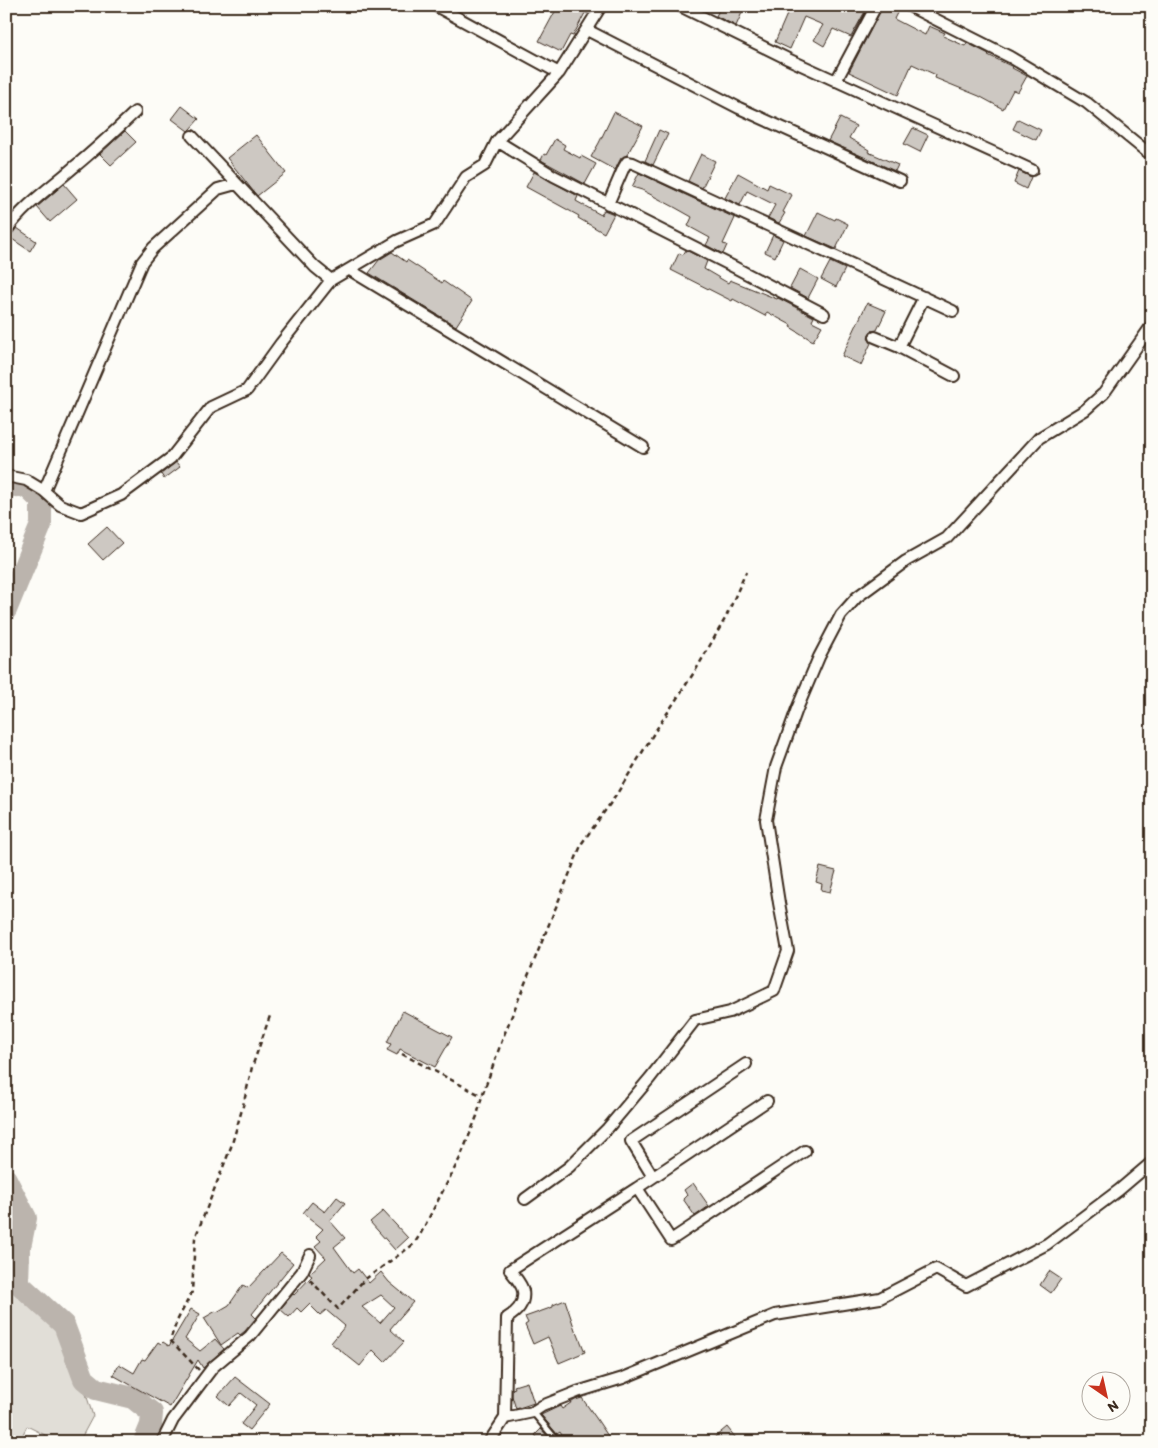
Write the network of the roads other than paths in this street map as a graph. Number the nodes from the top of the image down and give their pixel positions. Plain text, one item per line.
1 (436, 6) edge
2 (586, 6) edge
3 (680, 6) edge
4 (876, 6) edge
5 (909, 6) edge
6 (600, 9) edge
7 (587, 30) junction
8 (559, 73) junction
9 (836, 81) junction
10 (135, 112) dead end
11 (192, 136) dead end
12 (497, 141) junction
13 (1152, 153) edge
14 (1032, 170) dead end
15 (900, 181) dead end
16 (236, 184) junction
17 (608, 204) junction
18 (6, 231) edge
19 (350, 270) junction
20 (331, 280) junction
21 (924, 297) junction
22 (954, 311) dead end
23 (824, 314) dead end
24 (1152, 325) edge
25 (875, 337) dead end
26 (899, 347) junction
27 (954, 376) dead end
28 (643, 448) dead end
29 (6, 476) edge
30 (44, 491) junction
31 (746, 1064) dead end
32 (767, 1100) dead end
33 (805, 1151) dead end
34 (1150, 1167) edge
35 (653, 1177) junction
36 (637, 1188) junction
37 (525, 1199) dead end
38 (310, 1254) dead end
39 (533, 1412) junction
40 (505, 1418) junction
41 (162, 1442) edge
42 (489, 1442) edge
43 (558, 1442) edge

1 - 8 street
2 - 6 street
3 - 9 street
4 - 9 street
5 - 13 street
6 - 7 street
7 - 8 street
7 - 15 street
8 - 12 street
9 - 14 street
10 - 18 street
11 - 16 street
12 - 17 street
12 - 19 street
16 - 20 street
16 - 30 street
17 - 21 street
17 - 23 street
19 - 20 street
19 - 28 street
20 - 30 street
21 - 22 street
21 - 26 street
24 - 37 street
25 - 26 street
26 - 27 street
29 - 30 street
31 - 35 street
32 - 35 street
33 - 36 street
34 - 39 street
35 - 36 street
36 - 40 street
38 - 41 street
39 - 40 street
39 - 43 lane
40 - 42 street

